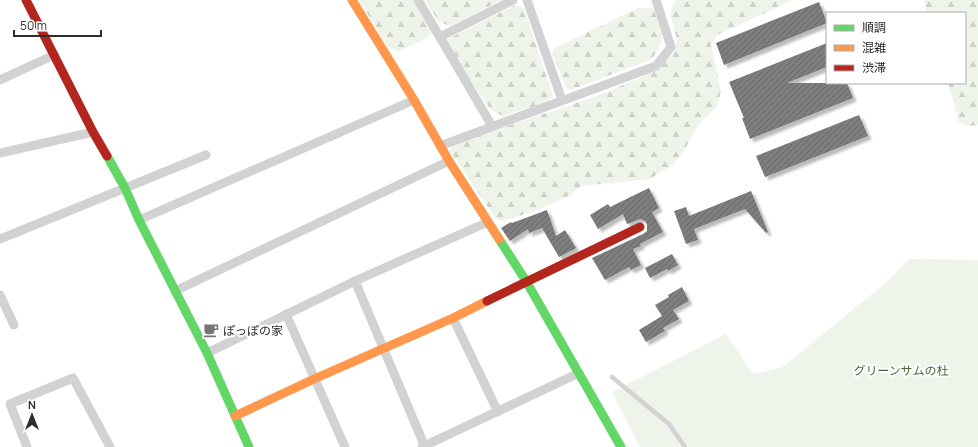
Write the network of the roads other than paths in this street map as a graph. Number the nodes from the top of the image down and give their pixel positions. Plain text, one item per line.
1 (26, 0) edge
2 (352, 0) edge
3 (418, 0) edge
4 (513, 0) edge
5 (527, 0) edge
6 (656, 0) edge
7 (440, 37) junction
8 (54, 55) junction
9 (0, 80) edge
10 (414, 100) junction
11 (562, 100) junction
12 (492, 126) junction
13 (93, 132) junction
14 (440, 146) junction
15 (0, 153) edge
16 (206, 155) dead end
17 (449, 161) junction
18 (125, 188) junction
19 (139, 220) junction
20 (488, 222) junction
21 (640, 227) dead end
22 (0, 239) edge
23 (355, 281) junction
24 (526, 281) junction
25 (175, 291) junction
26 (0, 295) edge
27 (286, 314) junction
28 (453, 318) junction
29 (14, 325) dead end
30 (384, 349) junction
31 (207, 353) junction
32 (579, 373) junction
33 (612, 378) dead end
34 (314, 379) junction
35 (498, 412) junction
36 (235, 416) junction
37 (617, 446) edge
38 (27, 447) edge
39 (110, 447) edge
40 (249, 447) edge
41 (345, 447) edge
42 (424, 447) edge
43 (685, 447) edge

1 - 8 street
2 - 10 street
3 - 7 street
4 - 7 street
5 - 11 street
6 - 11 street
7 - 12 street
8 - 9 street
8 - 13 street
10 - 14 street
10 - 19 street
11 - 12 street
12 - 14 street
13 - 15 street
13 - 18 street
14 - 17 street
16 - 18 street
17 - 20 street
17 - 25 street
18 - 19 street
18 - 22 street
19 - 25 street
20 - 23 street
20 - 24 street
21 - 24 street
23 - 27 street
23 - 30 street
24 - 28 street
24 - 32 street
25 - 31 street
26 - 29 street
27 - 31 street
27 - 34 street
28 - 30 street
28 - 35 street
30 - 34 street
30 - 42 street
31 - 36 street
32 - 35 street
32 - 37 street
33 - 43 lane
34 - 36 street
34 - 41 street
35 - 42 street
36 - 40 street
38 - 39 street

